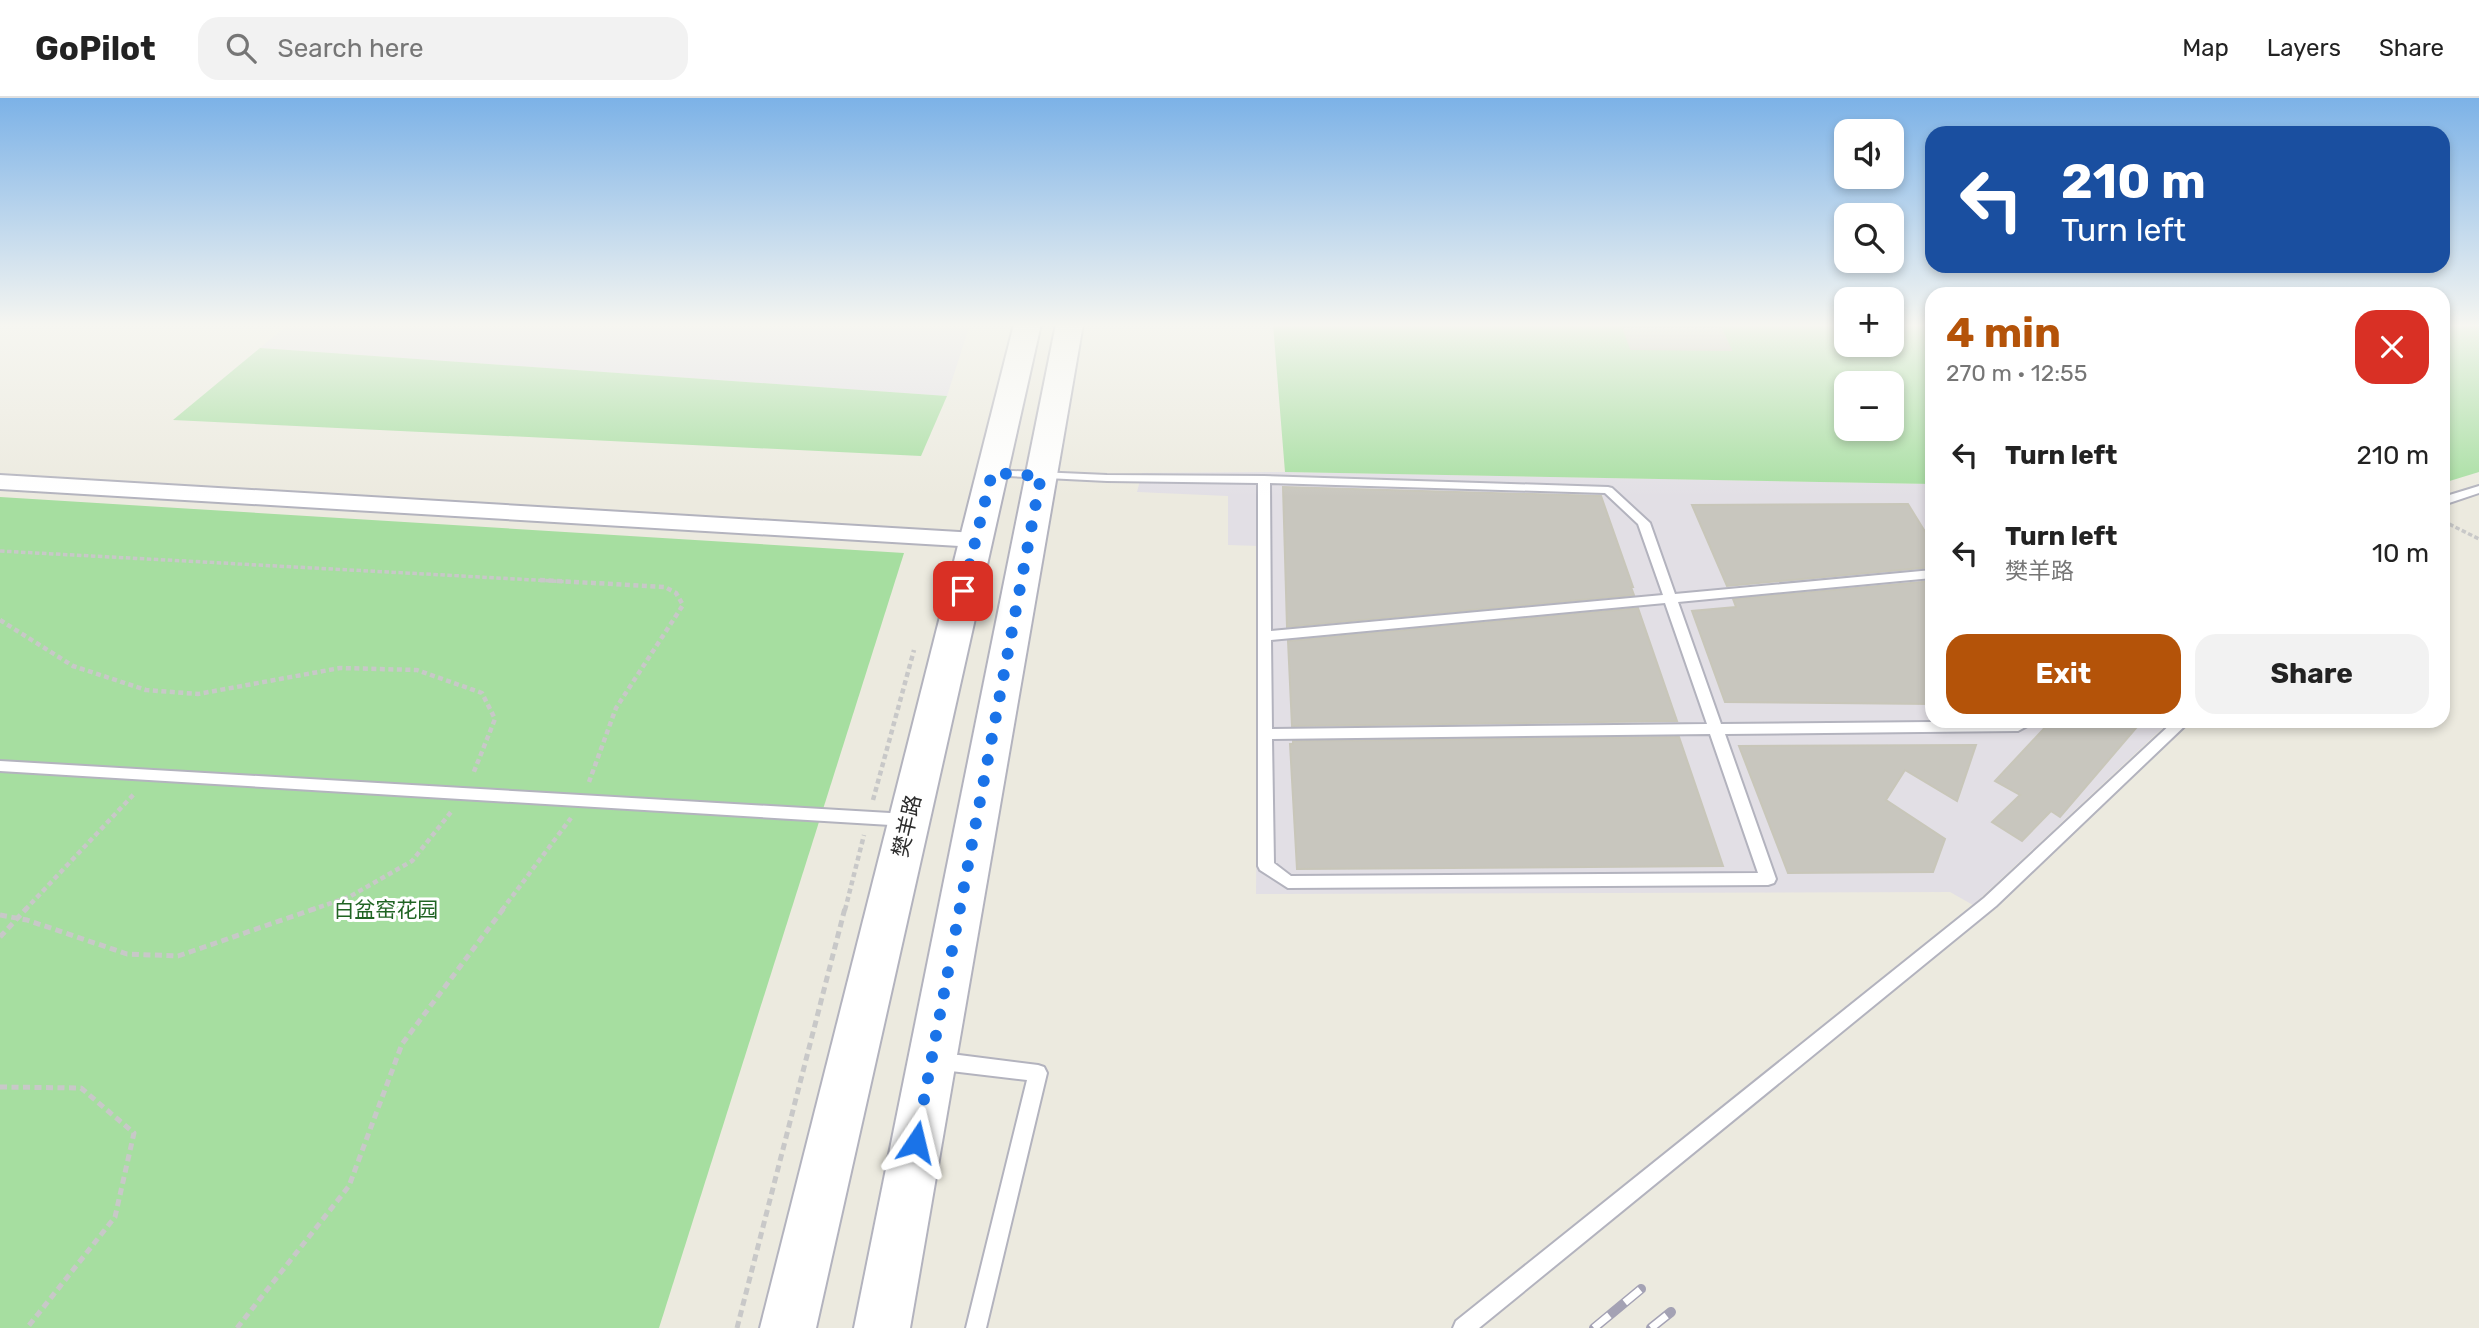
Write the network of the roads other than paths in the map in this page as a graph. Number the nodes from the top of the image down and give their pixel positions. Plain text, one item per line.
1 (1014, 381) edge
2 (1059, 381) edge
3 (992, 473) junction
4 (1041, 476) junction
5 (1264, 479) junction
6 (0, 482) edge
7 (2479, 489) edge
8 (2450, 499) edge
9 (975, 540) junction
10 (1925, 574) edge
11 (1670, 598) junction
12 (1265, 636) junction
13 (1925, 727) edge
14 (2176, 728) edge
15 (1716, 730) junction
16 (1265, 734) junction
17 (0, 765) edge
18 (908, 820) junction
19 (931, 1063) junction
20 (789, 1328) edge
21 (882, 1328) edge
22 (976, 1328) edge
23 (1463, 1328) edge

1 - 3 main road, 樊羊路
2 - 4 main road
3 - 4 lane
3 - 9 main road, 樊羊路
4 - 5 lane
4 - 19 main road
5 - 11 lane
5 - 12 lane
6 - 9 street
7 - 8 lane
9 - 18 main road, 樊羊路
10 - 11 lane
11 - 12 lane
11 - 15 lane
12 - 16 lane
13 - 15 lane
14 - 23 lane
15 - 16 lane
15 - 16 lane
17 - 18 lane
18 - 20 main road, 樊羊路
19 - 21 main road
19 - 22 lane

